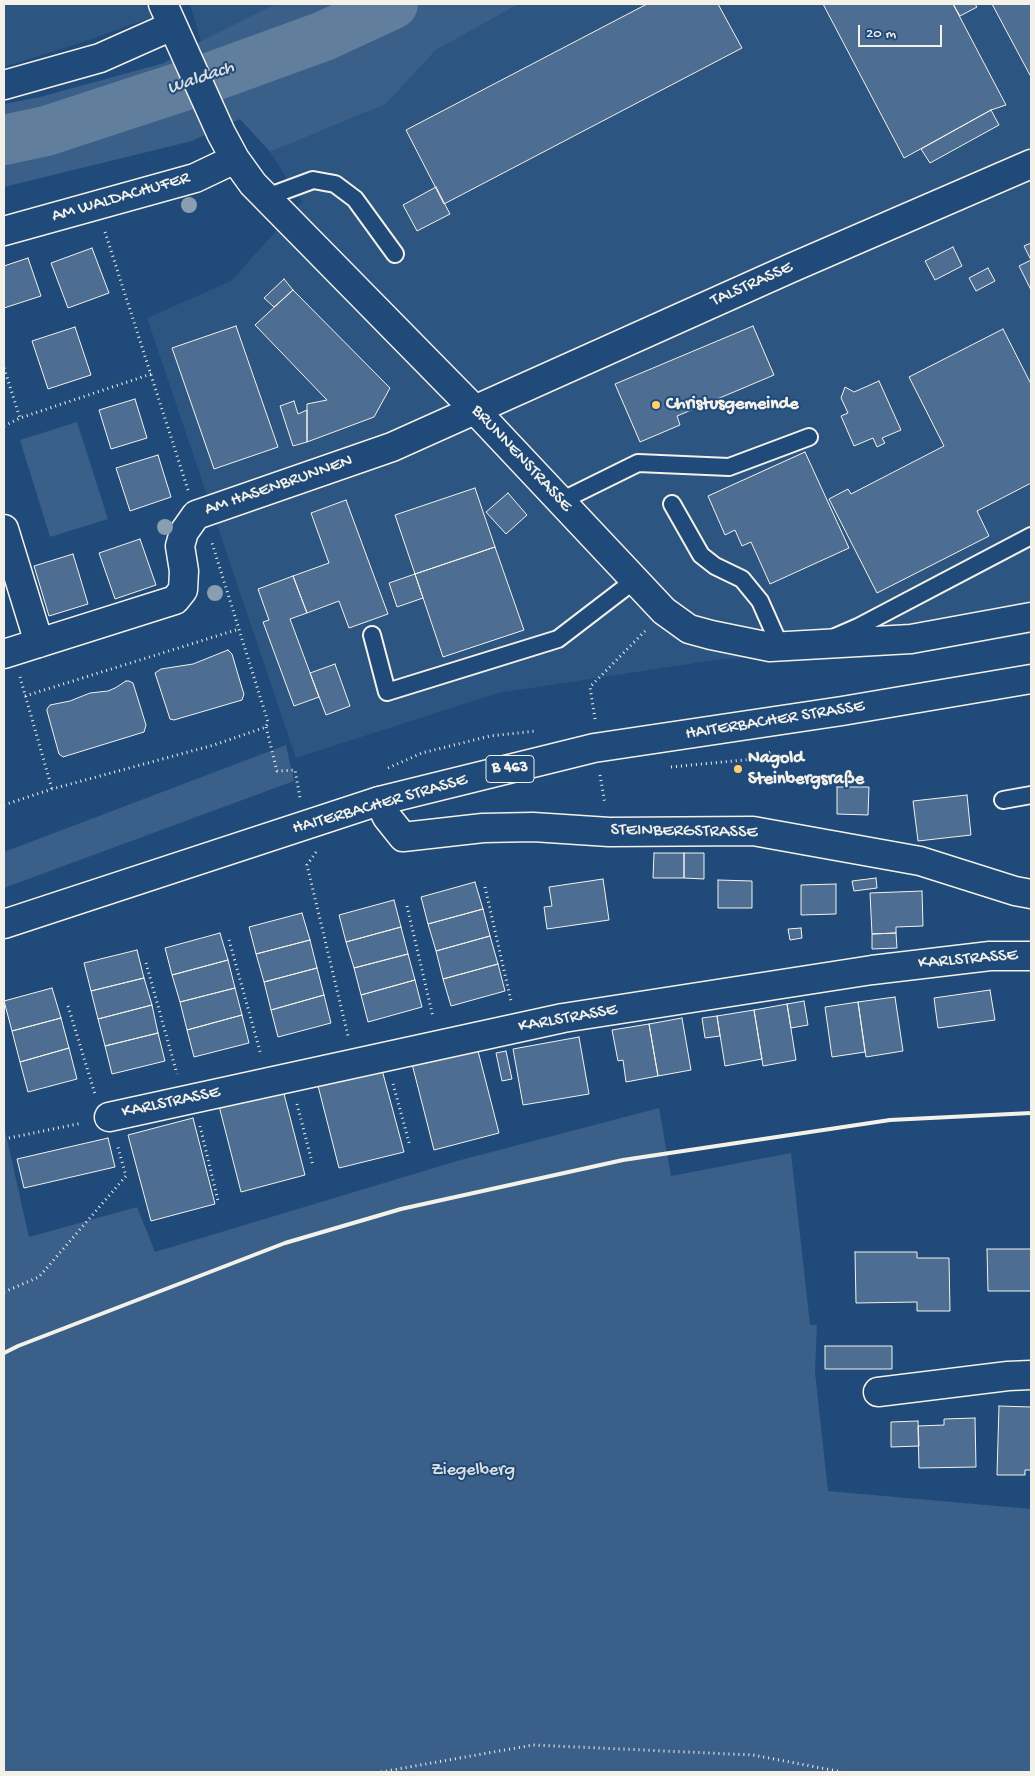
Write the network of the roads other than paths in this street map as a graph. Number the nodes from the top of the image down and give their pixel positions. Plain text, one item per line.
1 (168, 15) edge
2 (4, 85) edge
3 (235, 159) junction
4 (1031, 164) edge
5 (267, 198) junction
6 (4, 231) edge
7 (395, 254) dead end
8 (475, 410) junction
9 (809, 437) dead end
10 (560, 501) junction
11 (672, 504) dead end
12 (4, 529) edge
13 (1031, 536) edge
14 (635, 580) junction
15 (1031, 616) edge
16 (372, 635) dead end
17 (39, 643) junction
18 (817, 644) junction
19 (780, 646) junction
20 (8, 653) edge
21 (1031, 679) edge
22 (1031, 795) edge
23 (1003, 800) dead end
24 (379, 801) junction
25 (1031, 894) edge
26 (4, 924) edge
27 (1031, 956) edge
28 (106, 1118) road end
29 (1031, 1375) edge
30 (878, 1392) dead end

1 - 2 street
1 - 3 street, BRUNNENSTRASSE
3 - 5 street, BRUNNENSTRASSE
3 - 6 street, AM WALDACHUFER
4 - 8 street, TALSTRASSE
5 - 7 lane
5 - 8 street, BRUNNENSTRASSE
8 - 10 street, BRUNNENSTRASSE
8 - 17 street, AM HASENBRUNNEN
9 - 10 lane
10 - 14 street, BRUNNENSTRASSE
11 - 19 lane
12 - 17 street
13 - 18 lane
14 - 16 lane
14 - 19 street, BRUNNENSTRASSE
15 - 18 street, BRUNNENSTRASSE
17 - 20 street, AM HASENBRUNNEN
18 - 19 street, BRUNNENSTRASSE
21 - 24 street, HAITERBACHER STRASSE / B 463
22 - 23 lane
24 - 25 street, STEINBERGSTRASSE
24 - 26 street, HAITERBACHER STRASSE / B 463
27 - 28 street, KARLSTRASSE
29 - 30 street

